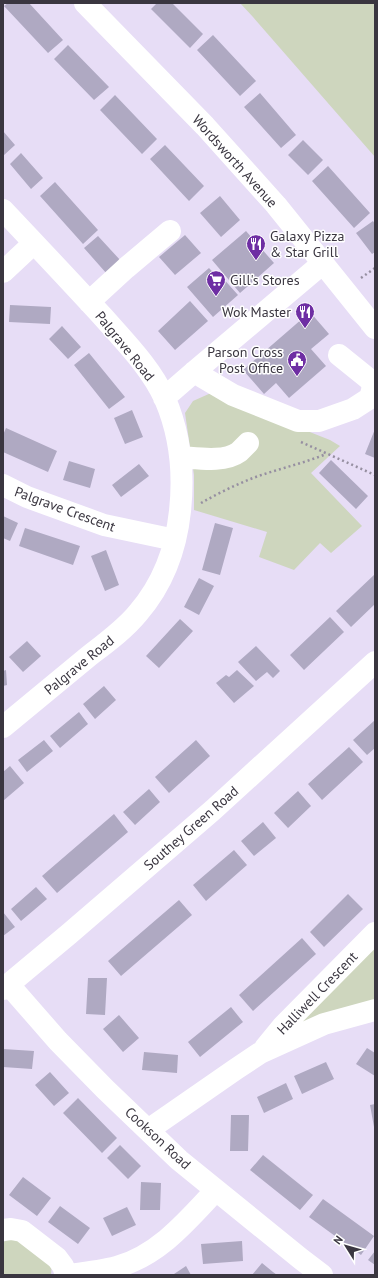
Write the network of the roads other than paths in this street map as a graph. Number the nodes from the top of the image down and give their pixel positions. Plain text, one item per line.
1 (85, 3) edge
2 (3, 210) edge
3 (170, 231) dead end
4 (34, 243) junction
5 (323, 263) junction
6 (3, 272) edge
7 (89, 302) junction
8 (375, 328) edge
9 (339, 355) dead end
10 (194, 372) junction
11 (164, 398) junction
12 (248, 443) dead end
13 (180, 457) junction
14 (3, 485) edge
15 (177, 530) junction
16 (375, 662) edge
17 (3, 727) edge
18 (375, 933) edge
19 (6, 987) edge
20 (375, 1010) edge
21 (260, 1053) junction
22 (148, 1130) junction
23 (216, 1190) junction
24 (3, 1230) edge
25 (67, 1275) edge
26 (322, 1275) edge

1 - 5 street, Wordsworth Avenue
2 - 4 street, Palgrave Road
3 - 7 street
4 - 6 street
4 - 7 street, Palgrave Road
5 - 8 street, Wordsworth Avenue
5 - 10 street
7 - 11 street, Palgrave Road
9 - 10 street
10 - 11 street
11 - 13 street, Palgrave Road
12 - 13 street
13 - 15 street, Palgrave Road
14 - 15 street, Palgrave Crescent
15 - 17 street, Palgrave Road
16 - 19 street, Southey Green Road
18 - 21 street, Halliwell Crescent
19 - 22 street, Cookson Road
20 - 21 street, Halliwell Crescent
21 - 22 street, Halliwell Crescent
22 - 23 street, Cookson Road
23 - 25 street
23 - 26 street, Cookson Road
24 - 25 street

